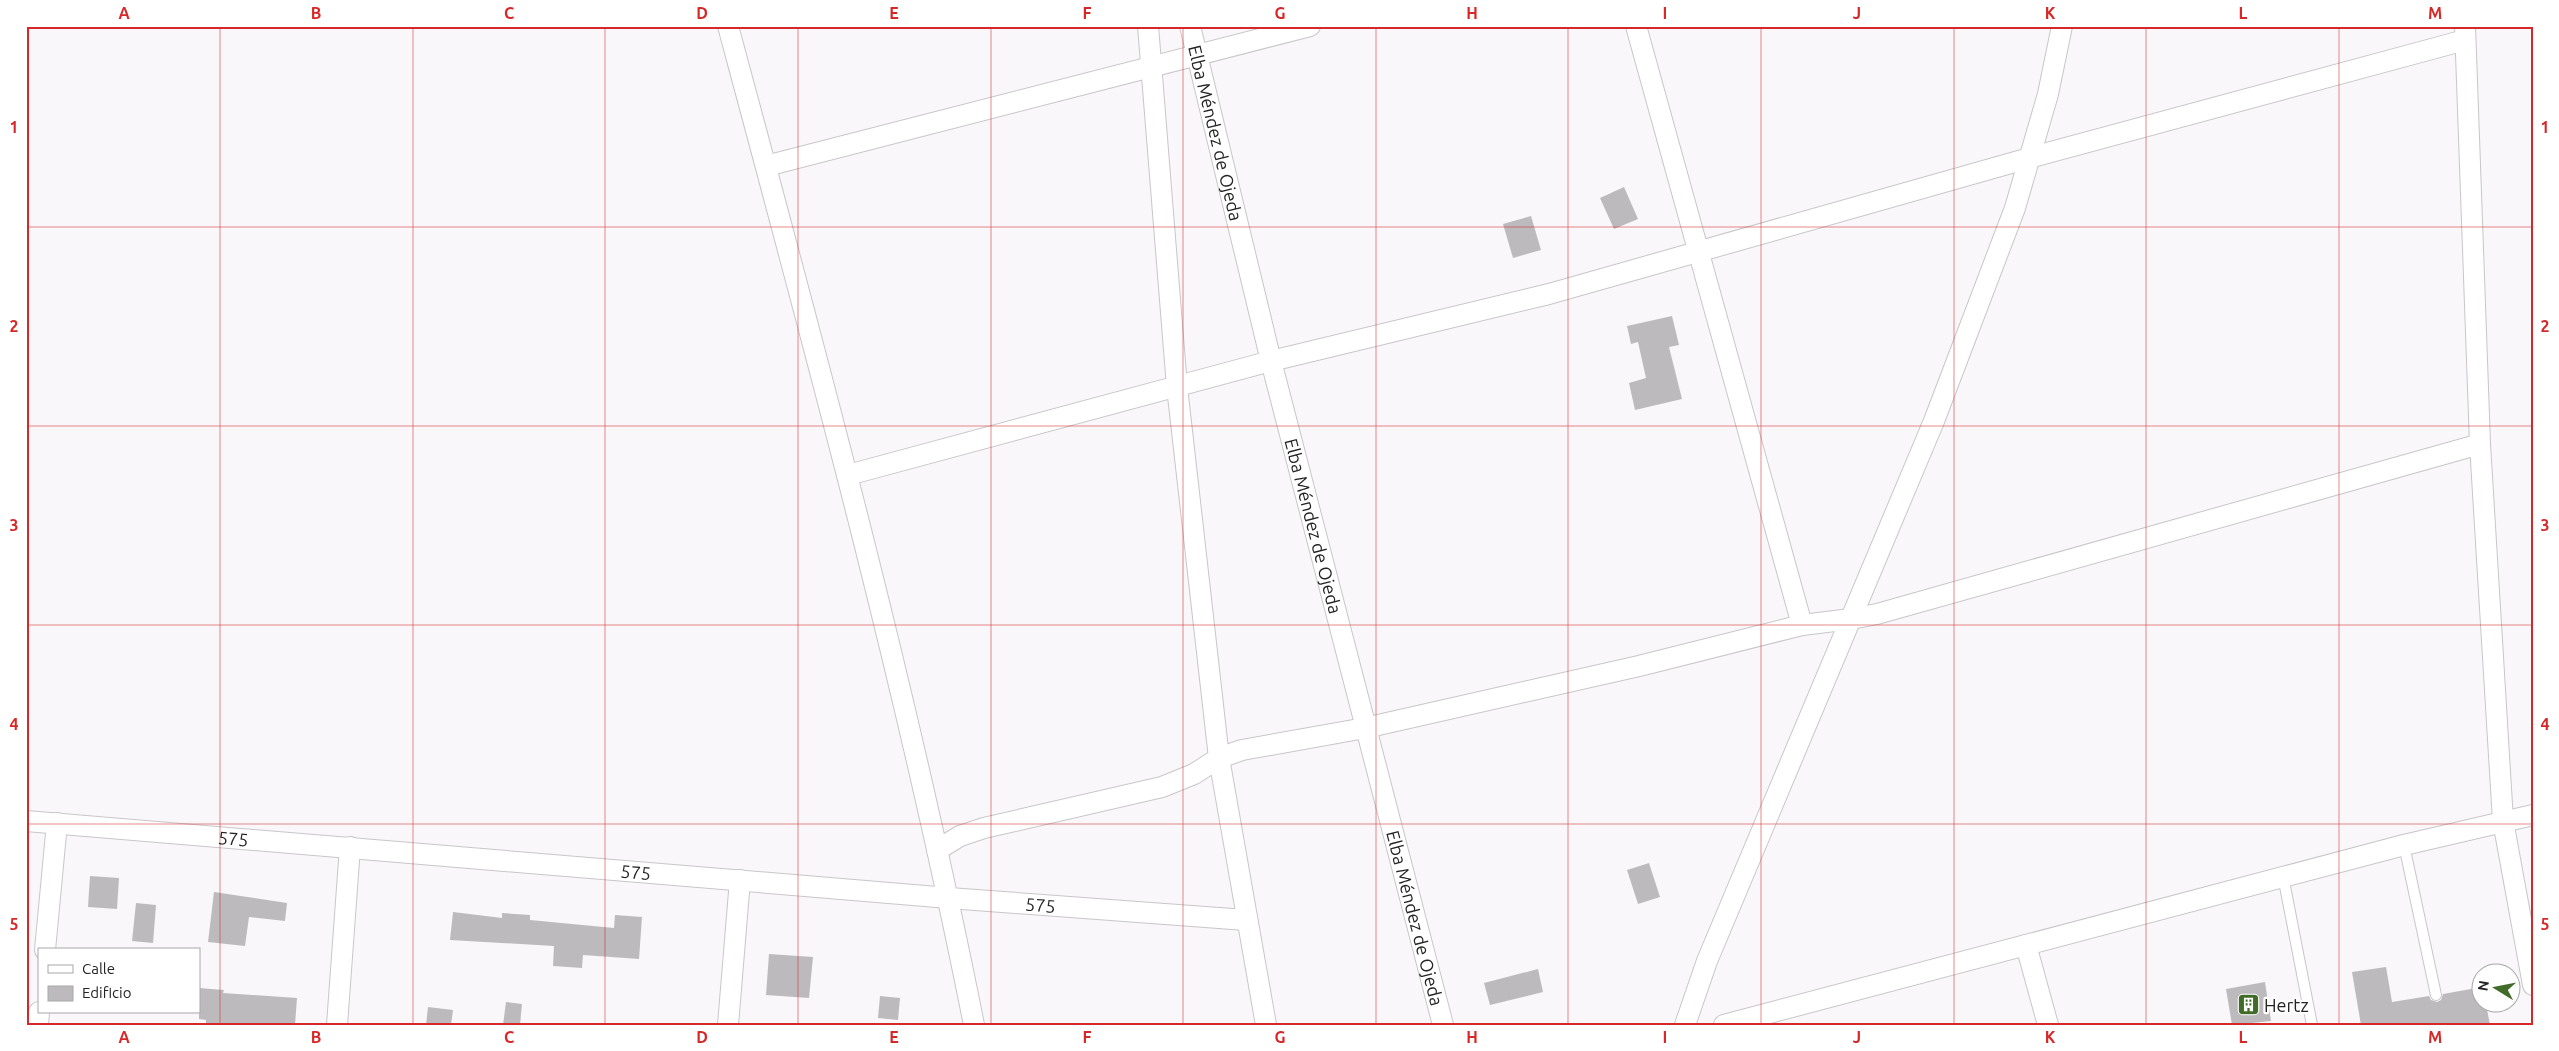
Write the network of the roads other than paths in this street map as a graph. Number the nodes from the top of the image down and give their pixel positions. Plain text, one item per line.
1 (728, 26) edge
2 (1148, 26) edge
3 (1190, 26) edge
4 (1310, 26) edge
5 (1636, 26) edge
6 (2062, 26) edge
7 (2465, 33) edge
8 (1198, 56) junction
9 (1152, 68) junction
10 (2029, 158) junction
11 (766, 166) junction
12 (1699, 252) junction
13 (1271, 361) junction
14 (1177, 387) junction
15 (2480, 444) junction
16 (848, 475) junction
17 (1851, 619) junction
18 (1802, 625) junction
19 (1365, 728) junction
20 (1219, 758) junction
21 (2533, 815) edge
22 (26, 821) edge
23 (2502, 821) junction
24 (57, 823) junction
25 (2404, 844) junction
26 (350, 847) junction
27 (938, 850) junction
28 (2283, 876) junction
29 (740, 880) junction
30 (949, 898) junction
31 (1246, 920) junction
32 (2026, 945) junction
33 (45, 948) edge
34 (2533, 985) edge
35 (2436, 995) dead end
36 (337, 1025) edge
37 (728, 1025) edge
38 (974, 1025) edge
39 (1266, 1025) edge
40 (1443, 1025) edge
41 (1685, 1025) edge
42 (1724, 1025) edge
43 (2048, 1025) edge
44 (2312, 1025) edge

1 - 11 street
2 - 9 street
3 - 8 street, Elba Méndez de Ojeda
4 - 8 street
5 - 12 street
6 - 10 street
7 - 10 street
7 - 15 street
8 - 9 street
8 - 13 street, Elba Méndez de Ojeda
9 - 11 street
9 - 14 street
10 - 12 street
10 - 17 street
11 - 16 street
12 - 13 street
12 - 18 street
13 - 14 street
13 - 19 street, Elba Méndez de Ojeda
14 - 16 street
14 - 20 street
15 - 17 street
15 - 23 street
16 - 27 street
17 - 18 street
17 - 41 street
18 - 19 street
19 - 20 street
19 - 40 street, Elba Méndez de Ojeda
20 - 27 street
20 - 31 street
21 - 23 street
22 - 24 street, 575
23 - 25 street
23 - 34 street
24 - 26 street, 575
24 - 33 street
25 - 28 street
25 - 35 lane
26 - 29 street, 575
26 - 36 street
27 - 30 street
28 - 32 street
28 - 44 lane
29 - 30 street, 575
29 - 37 street
30 - 31 street, 575
30 - 38 street
31 - 39 street
32 - 42 street
32 - 43 street

